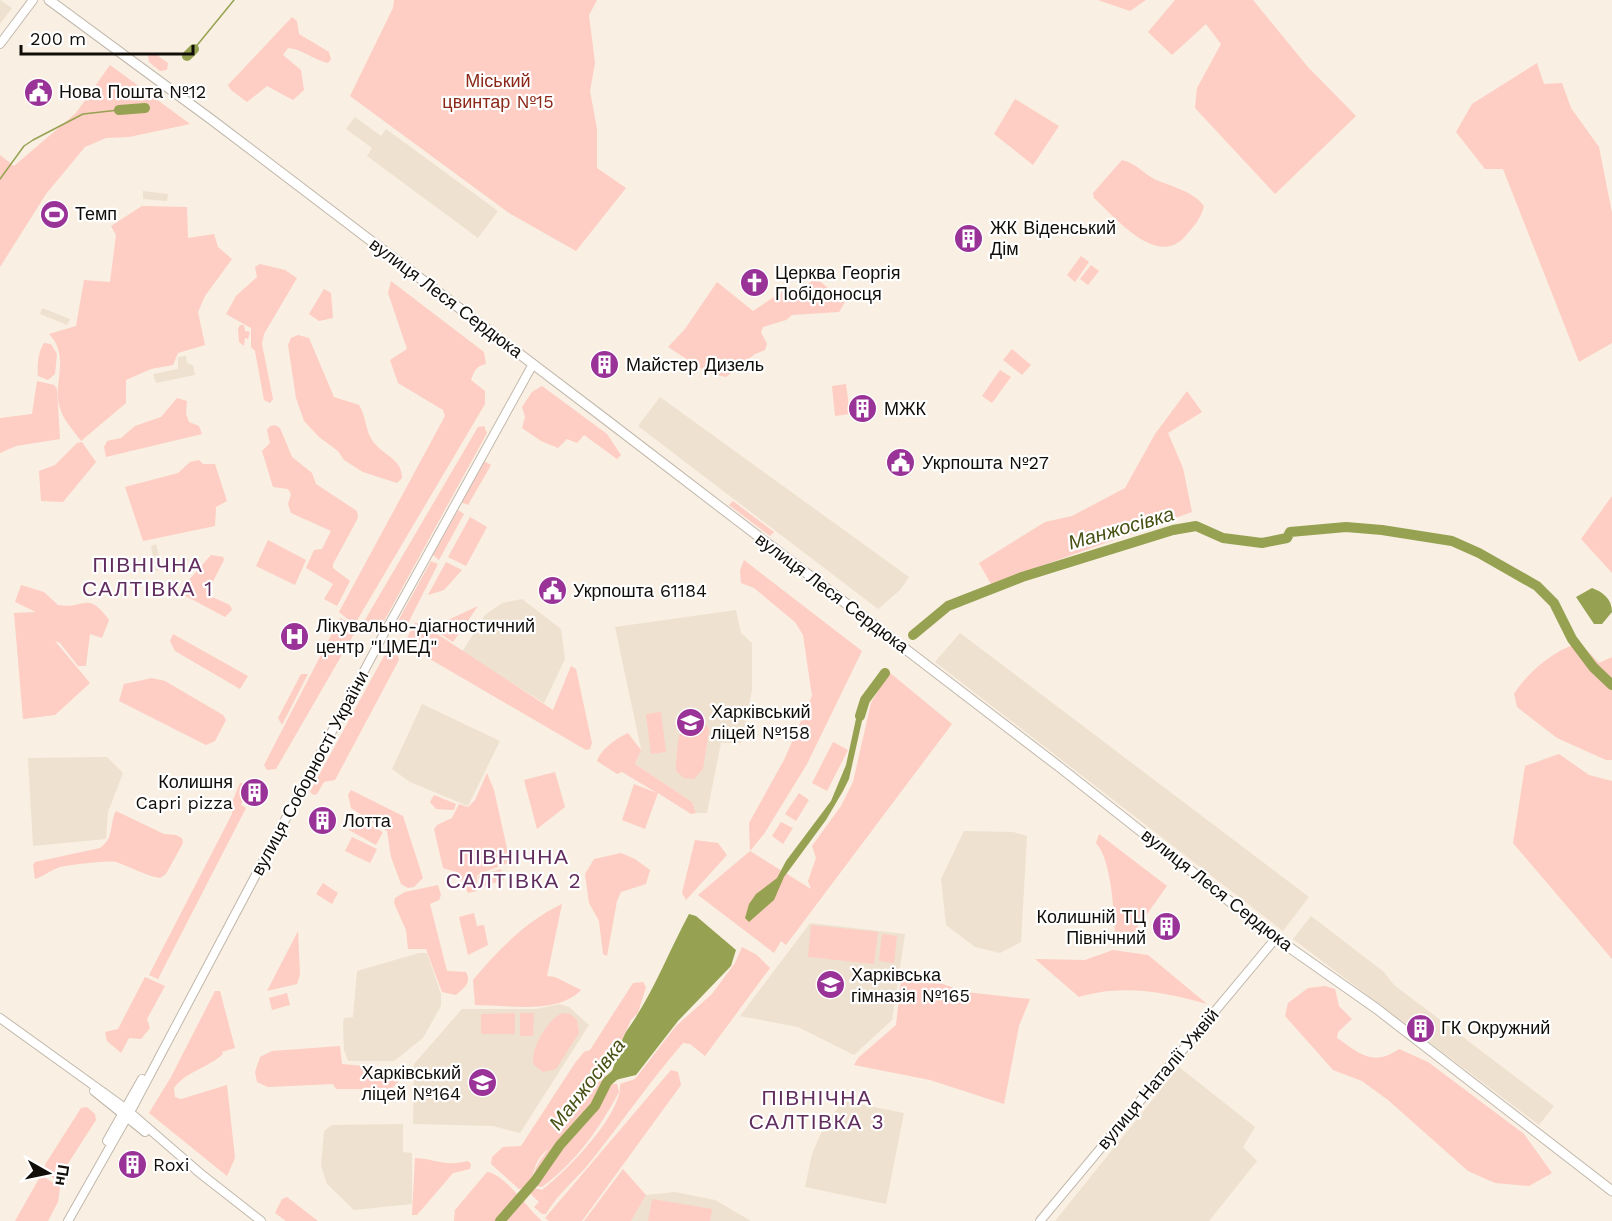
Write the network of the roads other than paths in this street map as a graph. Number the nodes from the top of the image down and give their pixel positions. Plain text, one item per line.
1 (33, 0) edge
2 (49, 0) edge
3 (0, 44) edge
4 (533, 364) junction
5 (1276, 938) junction
6 (0, 1018) edge
7 (125, 1114) junction
8 (1612, 1191) edge
9 (68, 1221) edge
10 (261, 1221) edge
11 (1040, 1221) edge

1 - 3 street
2 - 4 main road, вулиця Леся Сердюка
4 - 5 main road, вулиця Леся Сердюка
4 - 7 street, вулиця Соборності України
5 - 8 main road, вулиця Леся Сердюка
5 - 11 street, вулиця Наталії Ужвій
6 - 7 street
7 - 9 street, вулиця Соборності України
7 - 10 street

